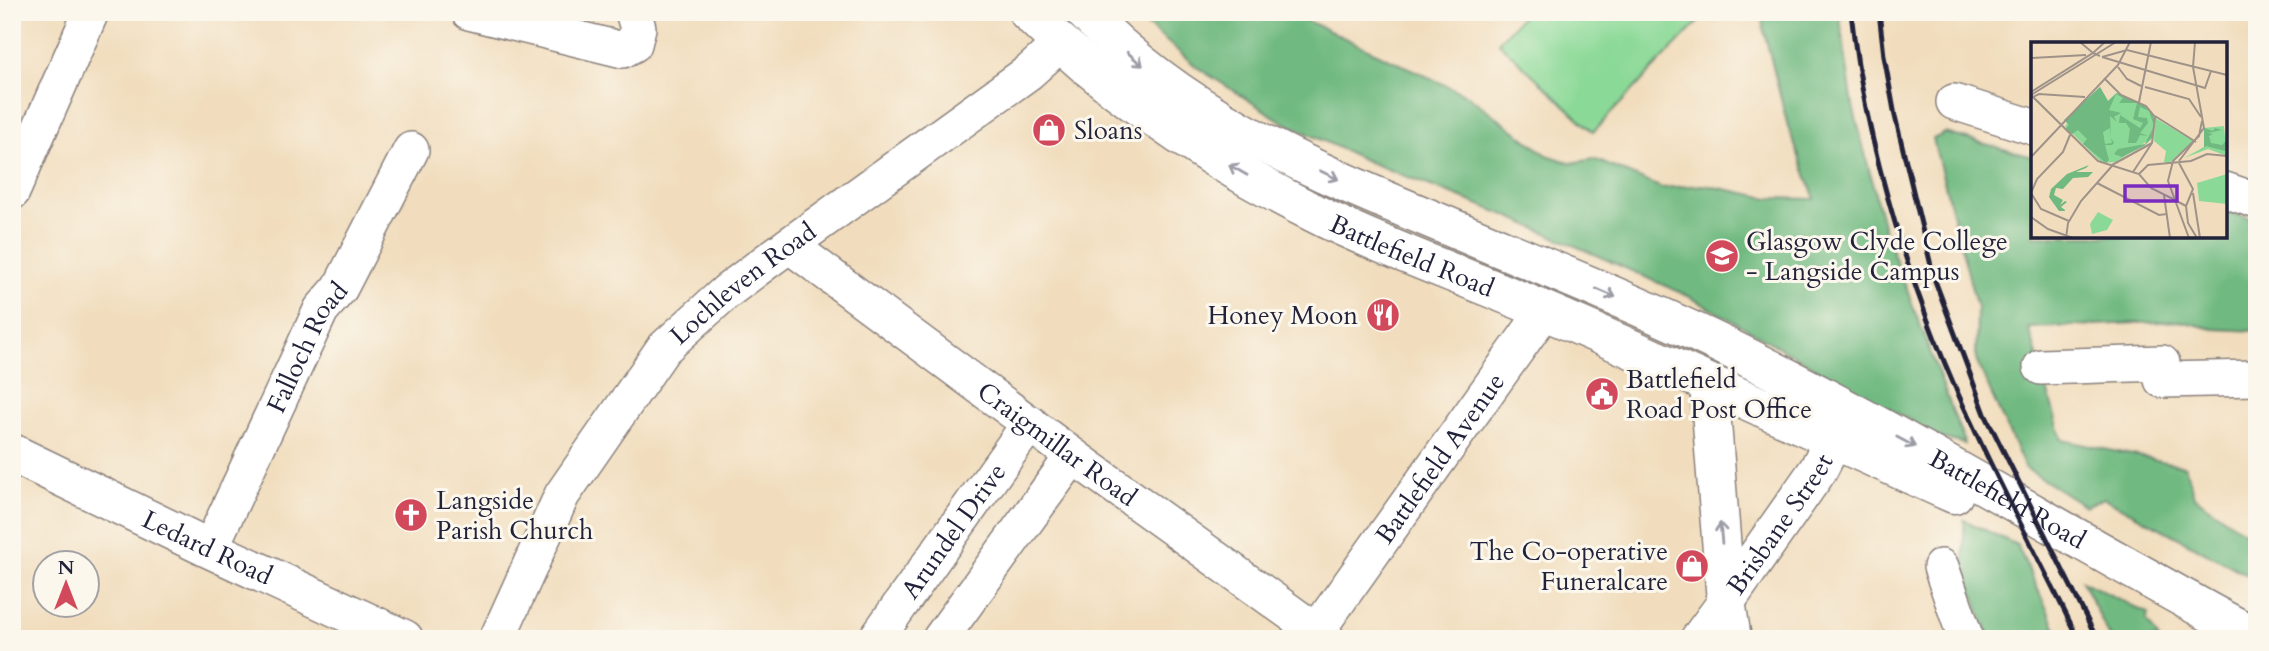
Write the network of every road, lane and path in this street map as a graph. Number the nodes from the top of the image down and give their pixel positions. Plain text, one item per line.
1 (91, 12) edge
2 (469, 12) edge
3 (633, 12) edge
4 (1028, 12) edge
5 (1085, 13) edge
6 (1060, 44) junction
7 (1954, 102) dead end
8 (2031, 126) edge
9 (411, 150) dead end
10 (2227, 191) edge
11 (12, 192) edge
12 (2257, 201) edge
13 (789, 245) junction
14 (1559, 273) junction
15 (1545, 310) junction
16 (1753, 361) junction
17 (2041, 367) dead end
18 (2257, 378) edge
19 (1713, 387) junction
20 (1030, 424) junction
21 (1840, 425) junction
22 (12, 453) edge
23 (1073, 456) junction
24 (210, 550) junction
25 (1941, 567) dead end
26 (1726, 601) junction
27 (1318, 636) edge
28 (2257, 638) edge
29 (404, 639) edge
30 (497, 639) edge
31 (876, 639) edge
32 (940, 639) edge
33 (1698, 639) edge
34 (1732, 639) edge
35 (1966, 639) edge

1 - 11 street
2 - 3 street
4 - 6 main road, Battlefield Road
5 - 6 main road, Lochleven Road
5 -> 14 main road, Battlefield Road
6 - 13 street, Lochleven Road
15 -> 6 main road, Battlefield Road
7 - 8 street
9 - 24 street, Falloch Road
10 - 12 street
13 - 20 street, Craigmillar Road
13 - 30 street, Lochleven Road
14 - 15 main road, Battlefield Avenue
14 -> 16 main road, Battlefield Road
15 - 19 main road, Battlefield Road
15 - 27 street, Battlefield Avenue
16 - 19 main road
16 - 21 main road, Battlefield Road
17 - 18 street
19 - 21 main road, Battlefield Road
26 -> 19 main road
20 - 23 street, Craigmillar Road
20 - 31 street, Arundel Drive
21 - 26 main road, Brisbane Street
21 - 28 main road, Battlefield Road
22 - 24 main road, Ledard Road
23 - 27 street, Craigmillar Road
23 - 32 street, Arundel Drive
24 - 29 main road, Ledard Road
25 - 35 street
26 - 33 street, Brisbane Street
26 - 34 main road

